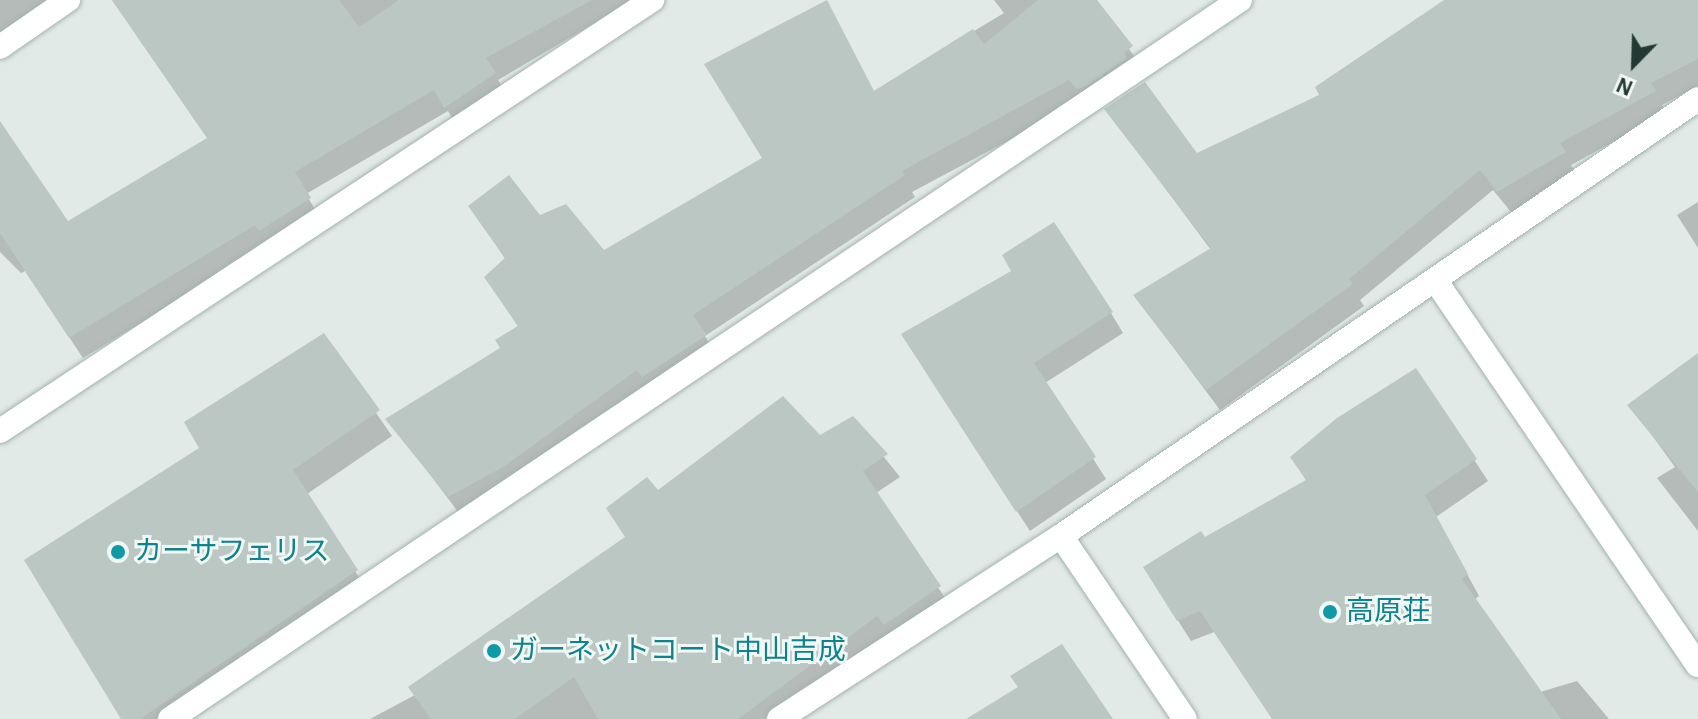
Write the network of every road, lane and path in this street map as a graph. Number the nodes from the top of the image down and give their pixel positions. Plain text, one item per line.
1 (68, 0) edge
2 (652, 0) edge
3 (1240, 0) edge
4 (0, 47) edge
5 (1698, 99) edge
6 (1435, 280) junction
7 (0, 431) edge
8 (1061, 536) junction
9 (1698, 665) edge
10 (170, 719) edge
11 (779, 719) edge
12 (1185, 719) edge

1 - 4 street
2 - 7 street
3 - 10 street
5 - 6 street
6 - 8 street
6 - 9 street
8 - 11 street
8 - 12 street

